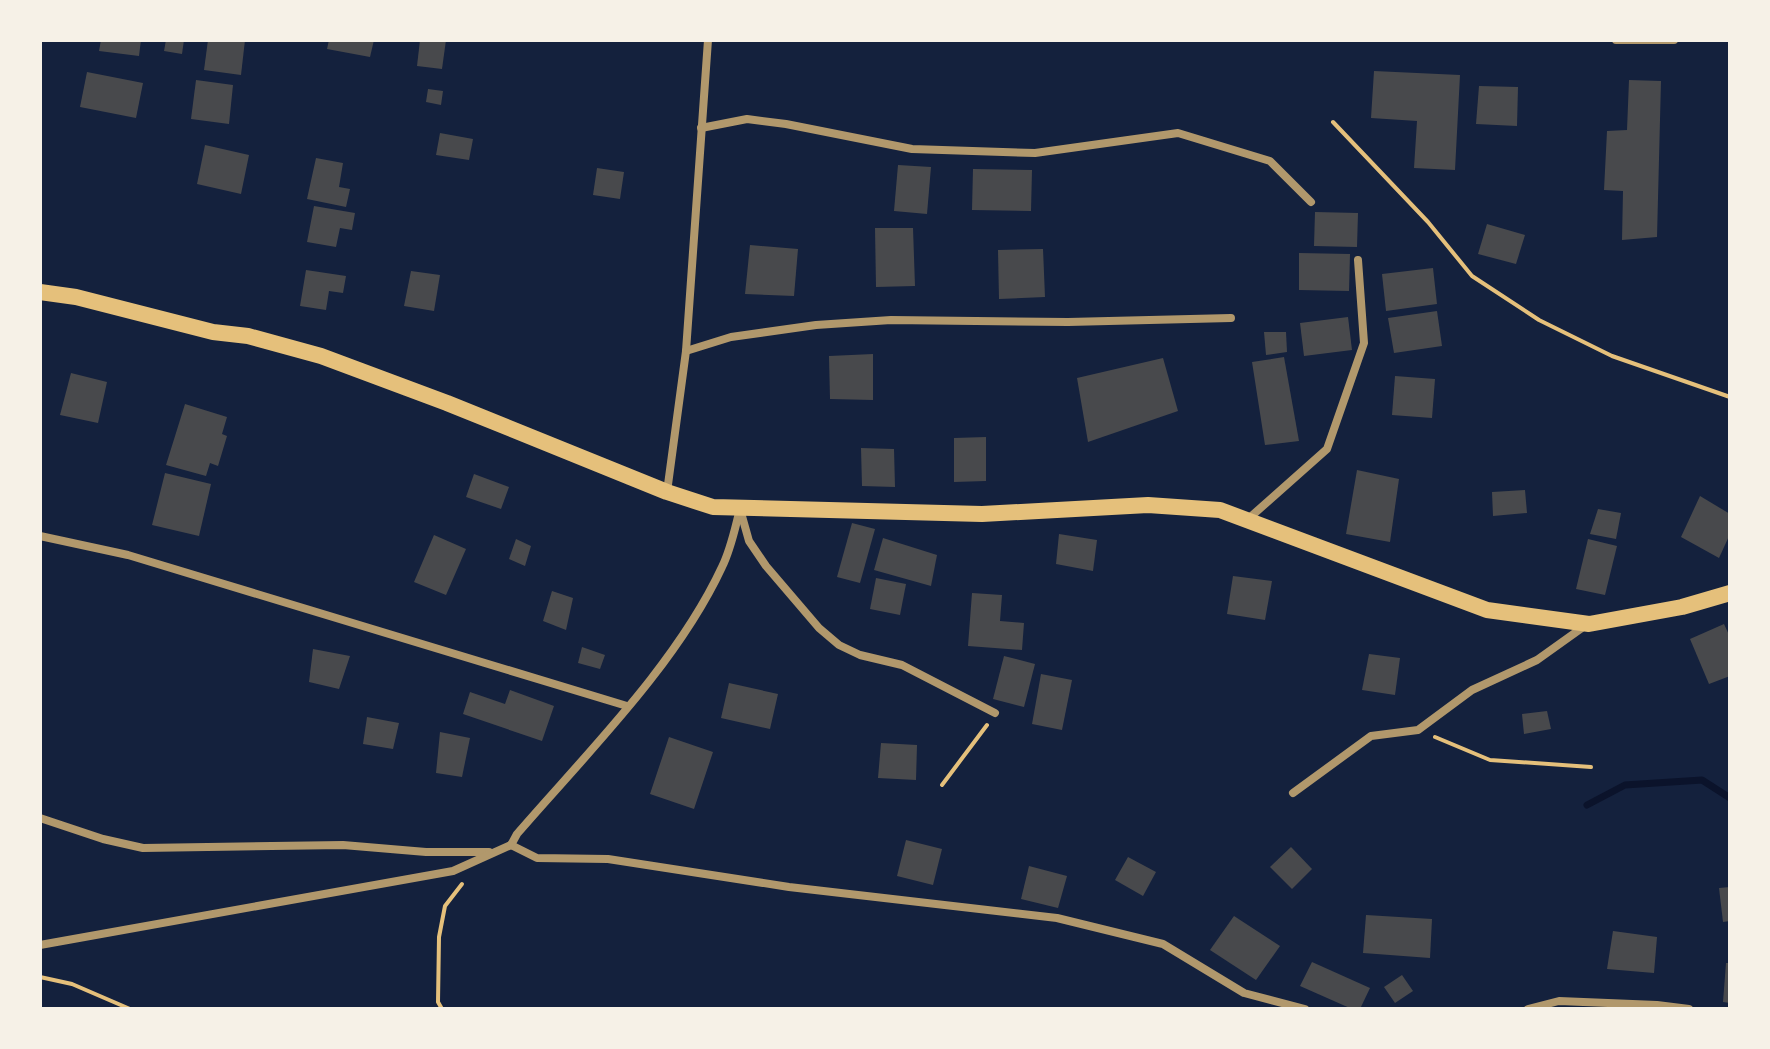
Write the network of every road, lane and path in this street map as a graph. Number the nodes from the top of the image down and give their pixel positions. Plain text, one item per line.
1 (708, 40) edge
2 (1616, 40) edge
3 (1674, 40) edge
4 (1333, 122) dead end
5 (701, 128) junction
6 (1311, 202) dead end
7 (1358, 260) dead end
8 (40, 292) edge
9 (1231, 318) dead end
10 (686, 351) junction
11 (1730, 397) edge
12 (667, 492) junction
13 (740, 508) junction
14 (1247, 520) junction
15 (40, 536) edge
16 (1730, 593) edge
17 (1589, 624) junction
18 (627, 706) junction
19 (995, 713) joint
20 (1418, 730) junction
21 (1591, 767) dead end
22 (942, 785) dead end
23 (1293, 793) dead end
24 (40, 818) edge
25 (511, 845) junction
26 (494, 852) junction
27 (480, 859) junction
28 (40, 945) edge
29 (40, 977) edge
30 (130, 1009) edge
31 (442, 1009) edge
32 (1305, 1009) edge
33 (1528, 1009) edge
34 (1689, 1009) edge

1 - 5 street
2 - 3 street
4 - 11 path
5 - 6 street
5 - 10 street
7 - 14 street
8 - 12 main road
9 - 10 street
10 - 12 street
12 - 13 main road
13 - 14 main road
13 - 18 street
13 - 19 street
14 - 17 main road
15 - 18 street
16 - 17 main road
17 - 20 street
18 - 25 street
19 - 22 path
20 - 21 path
20 - 23 street
24 - 26 street
25 - 26 street
25 - 32 street
26 - 27 street
27 - 28 street
27 - 31 path
29 - 30 path
33 - 34 street

